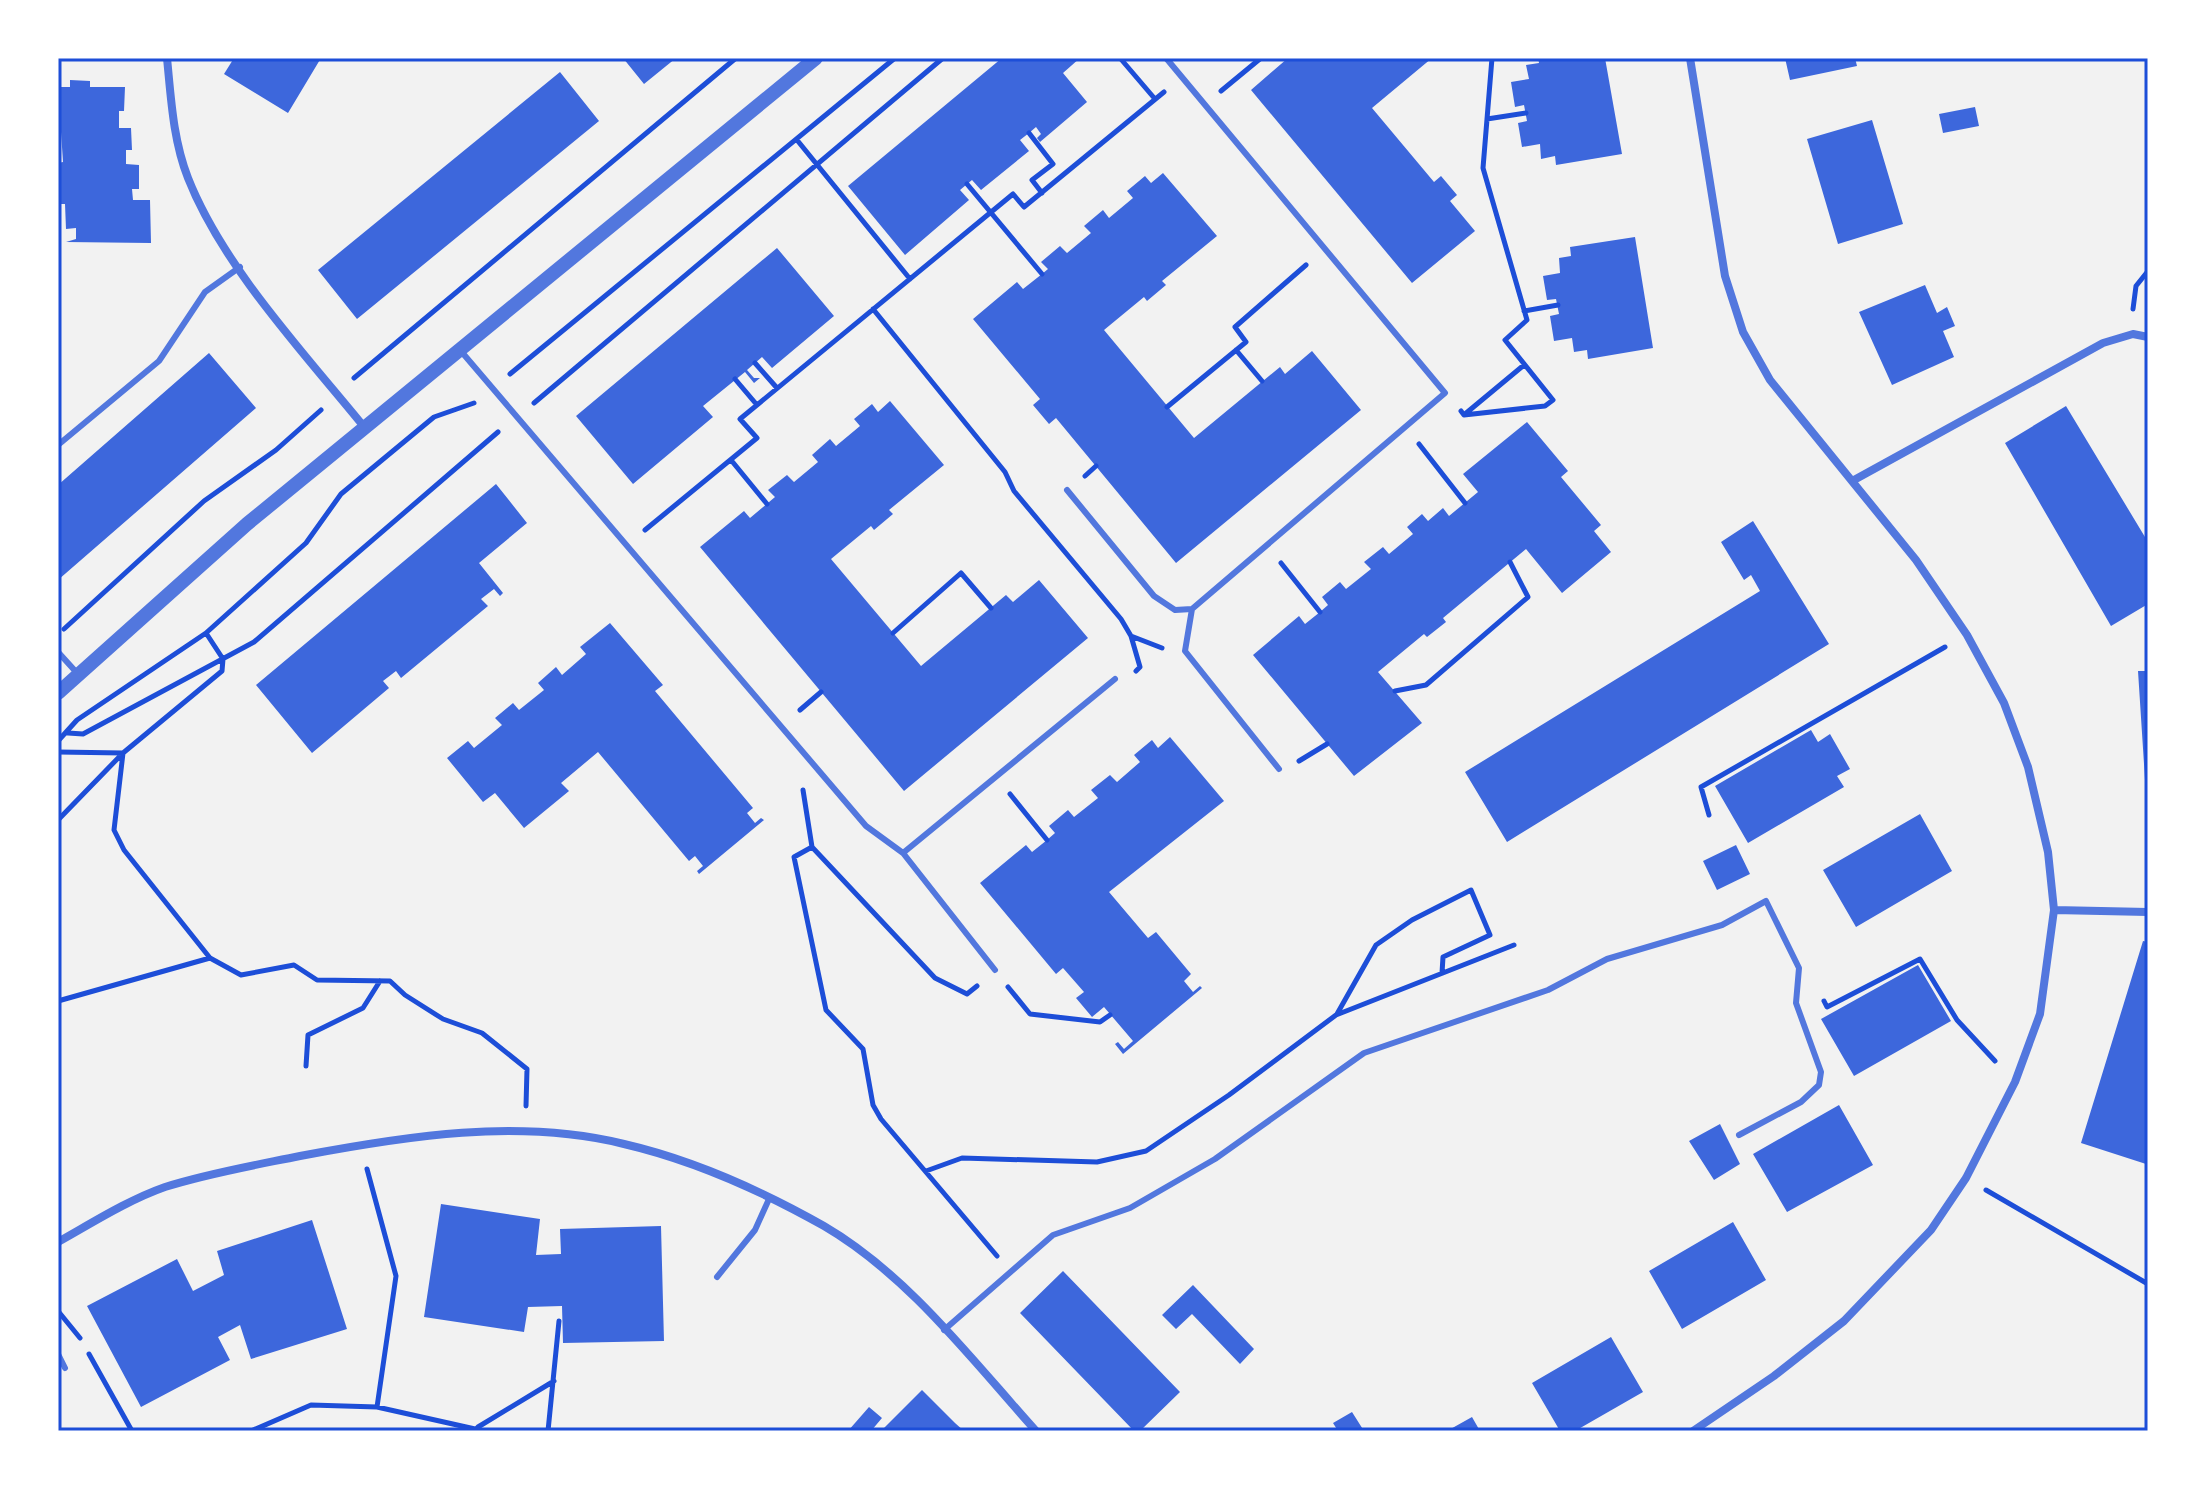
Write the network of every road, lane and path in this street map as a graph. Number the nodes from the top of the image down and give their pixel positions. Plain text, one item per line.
1 (167, 58) edge
2 (736, 58) edge
3 (816, 58) edge
4 (895, 58) edge
5 (1120, 58) edge
6 (1166, 58) edge
7 (1261, 58) edge
8 (1492, 58) edge
9 (1690, 58) edge
10 (1182, 77) junction
11 (1155, 99) junction
12 (1204, 104) junction
13 (1526, 113) dead end
14 (1487, 119) junction
15 (1029, 133) dead end
16 (797, 140) junction
17 (967, 184) dead end
18 (1042, 193) junction
19 (991, 213) junction
20 (1325, 249) junction
21 (240, 267) junction
22 (2148, 271) edge
23 (1042, 274) dead end
24 (910, 279) junction
25 (2133, 300) dead end
26 (1558, 305) dead end
27 (873, 309) junction
28 (1524, 311) junction
29 (2148, 337) edge
30 (460, 350) junction
31 (1236, 350) junction
32 (755, 363) dead end
33 (1524, 365) junction
34 (513, 372) dead end
35 (735, 379) dead end
36 (1262, 381) dead end
37 (777, 388) junction
38 (1445, 393) junction
39 (338, 394) junction
40 (757, 405) junction
41 (1167, 407) dead end
42 (467, 408) dead end
43 (1464, 415) junction
44 (1405, 427) junction
45 (365, 428) junction
46 (58, 445) edge
47 (731, 460) junction
48 (1854, 480) junction
49 (1067, 490) dead end
50 (1465, 503) dead end
51 (767, 504) dead end
52 (627, 545) junction
53 (1267, 545) junction
54 (1510, 562) dead end
55 (991, 608) dead end
56 (1192, 609) junction
57 (1320, 612) dead end
58 (206, 633) junction
59 (893, 633) dead end
60 (58, 635) edge
61 (1967, 635) junction
62 (1131, 636) junction
63 (1132, 644) dead end
64 (1158, 647) dead end
65 (58, 652) edge
66 (79, 675) junction
67 (1115, 679) dead end
68 (1395, 691) dead end
69 (58, 693) edge
70 (58, 741) edge
71 (58, 752) edge
72 (123, 753) junction
73 (1279, 769) dead end
74 (995, 777) junction
75 (803, 794) dead end
76 (1709, 815) dead end
77 (58, 820) edge
78 (1047, 840) dead end
79 (812, 847) junction
80 (903, 853) junction
81 (2054, 910) junction
82 (2148, 912) edge
83 (1514, 945) dead end
84 (210, 958) junction
85 (995, 970) joint
86 (1442, 973) junction
87 (380, 981) junction
88 (972, 990) dead end
89 (58, 1001) edge
90 (1796, 1003) junction
91 (1110, 1015) dead end
92 (1336, 1015) junction
93 (306, 1066) dead end
94 (2015, 1082) junction
95 (533, 1133) junction
96 (1739, 1135) dead end
97 (361, 1145) junction
98 (926, 1171) junction
99 (1966, 1178) junction
100 (769, 1199) junction
101 (58, 1242) edge
102 (1010, 1272) junction
103 (717, 1277) dead end
104 (2148, 1284) edge
105 (58, 1311) edge
106 (559, 1321) dead end
107 (944, 1330) junction
108 (58, 1354) edge
109 (65, 1368) dead end
110 (554, 1381) junction
111 (377, 1407) junction
112 (479, 1430) edge
113 (132, 1431) edge
114 (251, 1431) edge
115 (548, 1431) edge
116 (1036, 1431) edge
117 (1693, 1431) edge

1 - 21 street
2 - 39 path
3 - 30 street
4 - 16 path
5 - 11 path
6 - 10 lane
7 - 12 path
8 - 14 path
9 - 48 street
10 - 11 path
10 - 12 lane
11 - 18 path
12 - 20 lane
13 - 14 path
14 - 28 path
15 - 18 path
16 - 24 path
16 - 34 path
17 - 19 path
18 - 19 path
19 - 23 path
19 - 24 path
20 - 31 path
20 - 38 lane
21 - 39 street
21 - 46 lane
22 - 25 path
24 - 27 path
26 - 28 path
27 - 37 path
27 - 62 path
28 - 33 path
29 - 48 street
30 - 45 street
30 - 52 lane
31 - 36 path
31 - 41 path
32 - 37 path
33 - 43 path
33 - 43 path
35 - 40 path
37 - 40 path
38 - 43 path
38 - 44 lane
39 - 45 street
39 - 60 path
40 - 47 path
42 - 58 path
44 - 50 path
44 - 53 lane
45 - 66 street
47 - 51 path
47 - 52 path
48 - 61 street
49 - 56 lane
52 - 80 lane
53 - 56 lane
53 - 57 path
54 - 68 path
55 - 59 path
56 - 73 lane
58 - 70 path
58 - 72 path
61 - 76 path
61 - 81 street
62 - 63 path
62 - 64 path
65 - 66 lane
66 - 69 street
67 - 74 lane
71 - 72 path
72 - 77 path
72 - 84 path
74 - 78 path
74 - 80 lane
75 - 79 path
79 - 88 path
79 - 98 path
80 - 85 lane
81 - 82 street
81 - 94 street
83 - 86 path
84 - 87 path
84 - 89 path
85 - 91 path
86 - 92 path
86 - 92 path
87 - 93 path
87 - 95 path
90 - 94 path
90 - 96 lane
90 - 102 lane
92 - 98 path
94 - 99 street
95 - 97 street
95 - 100 street
97 - 101 street
97 - 111 path
98 - 102 path
99 - 104 path
99 - 117 street
100 - 103 lane
100 - 107 street
102 - 107 lane
105 - 113 path
106 - 110 path
107 - 116 street
108 - 109 lane
110 - 112 path
110 - 115 path
111 - 112 path
111 - 114 path

